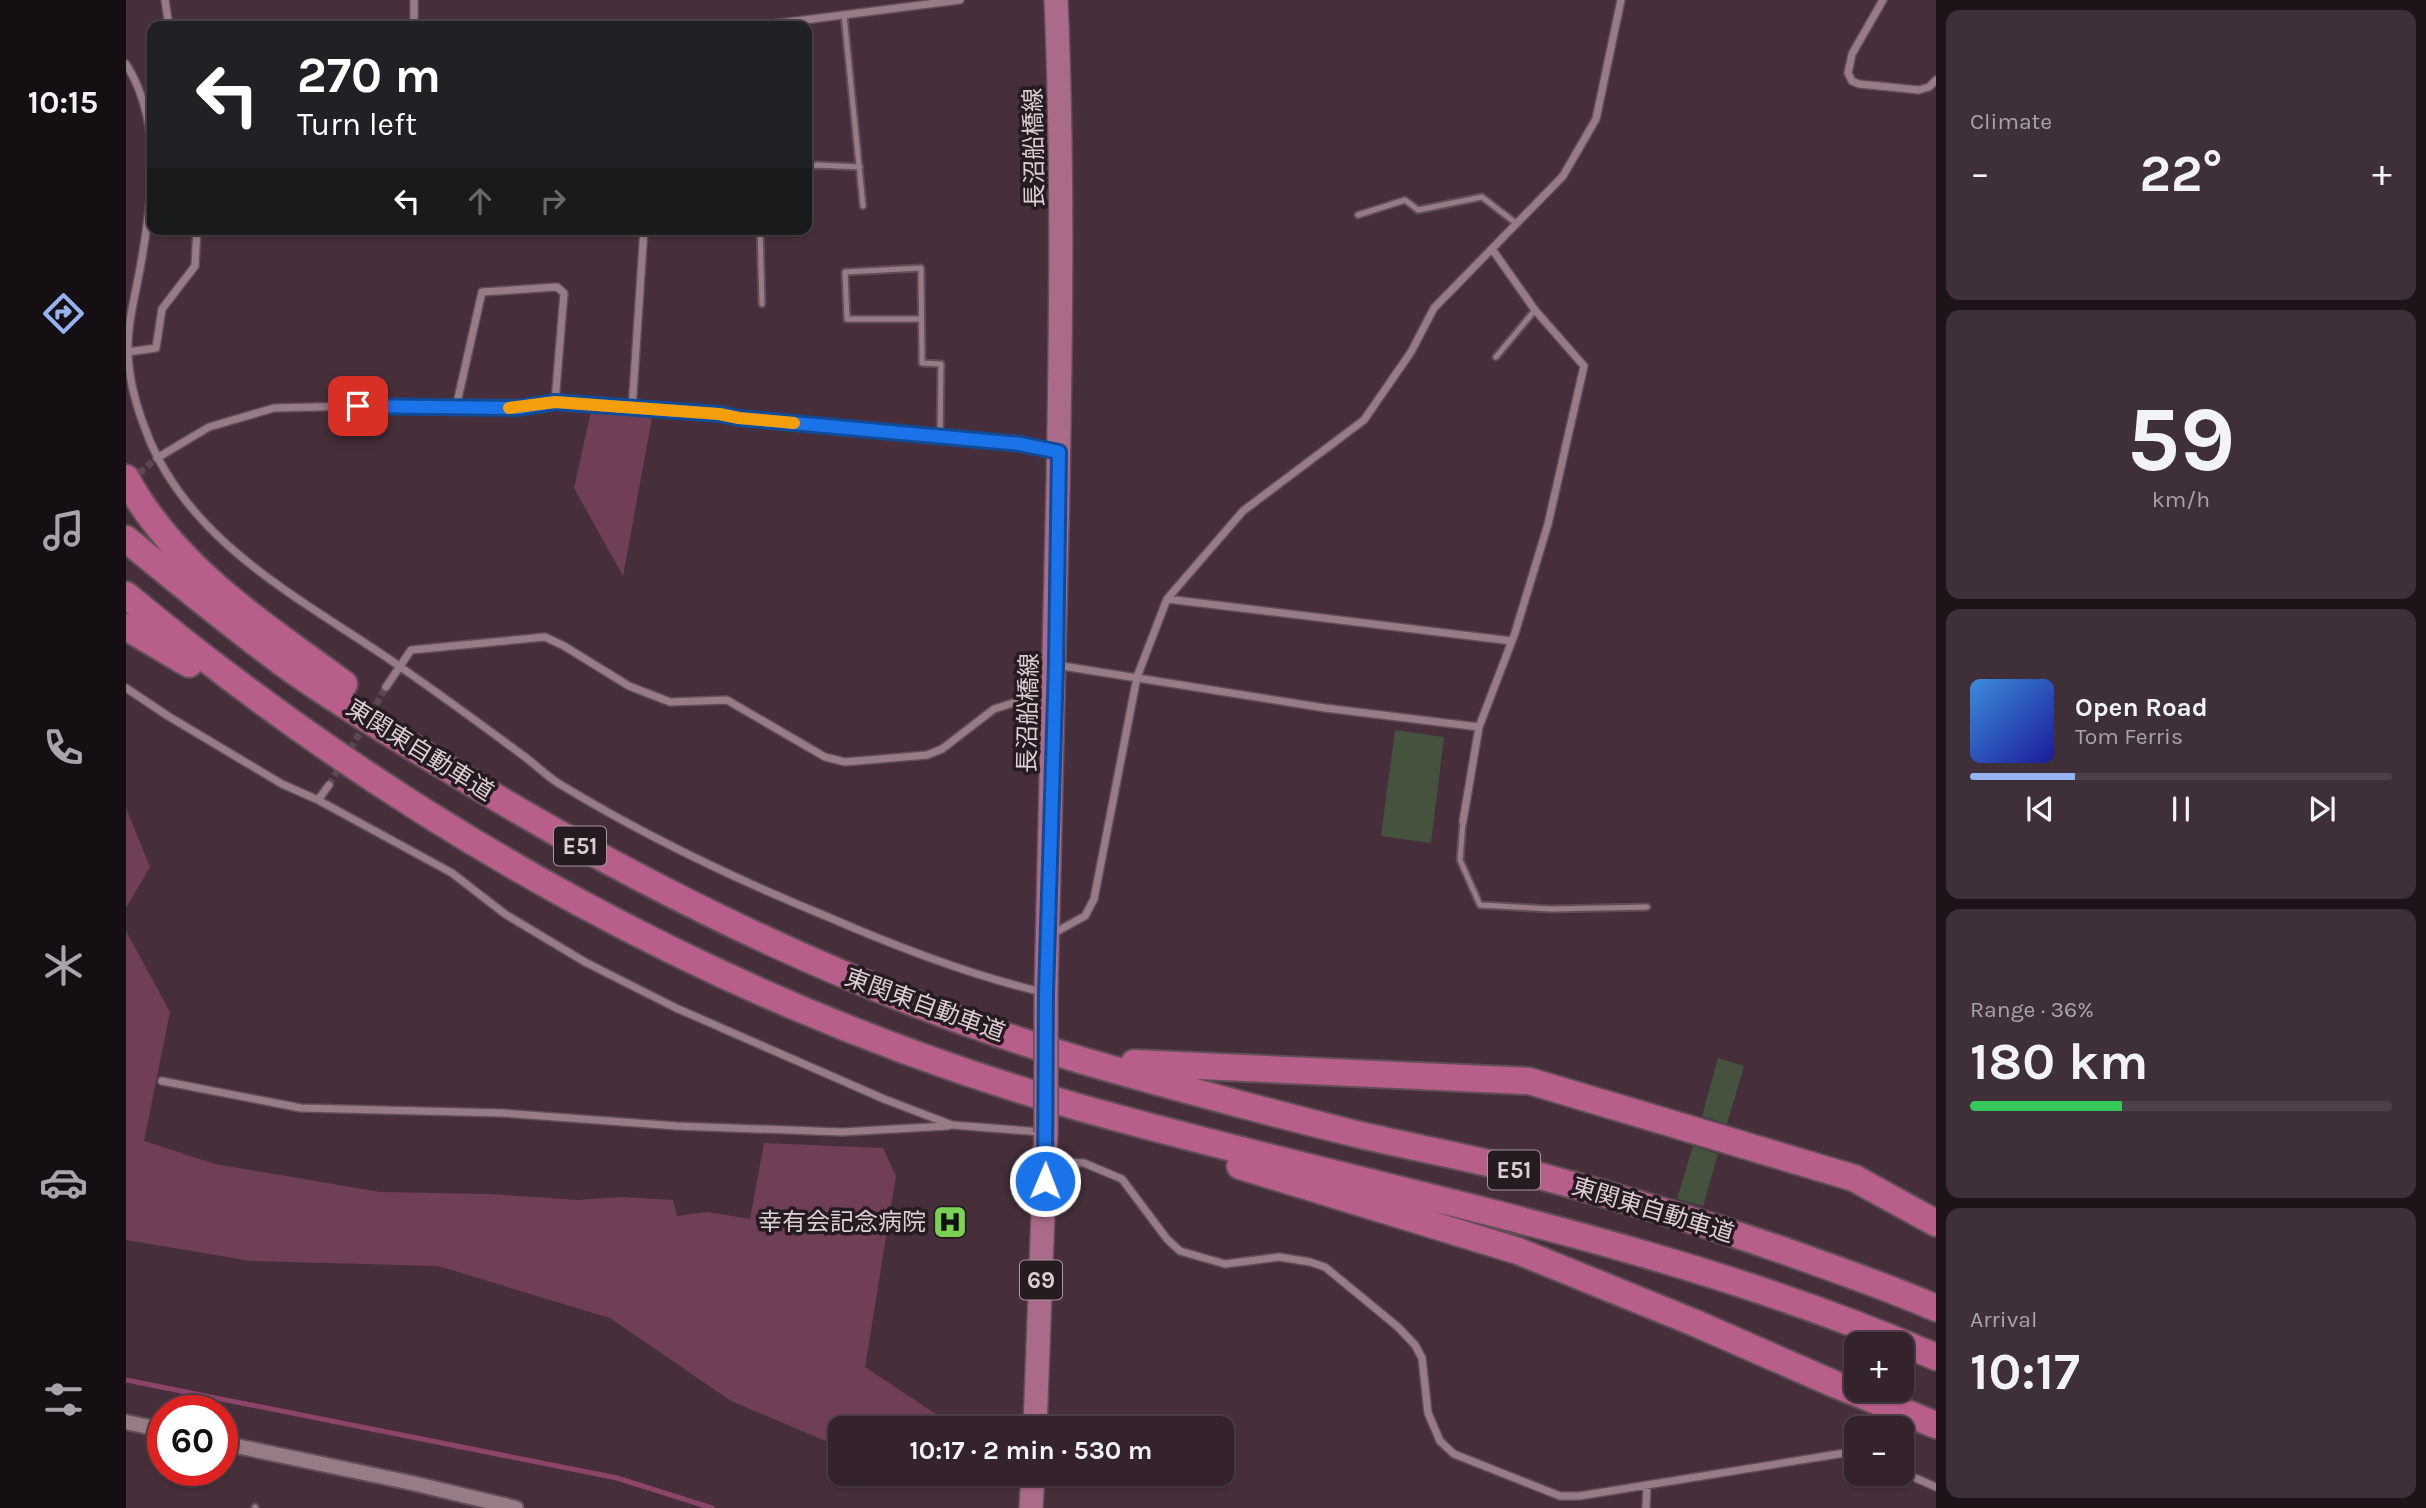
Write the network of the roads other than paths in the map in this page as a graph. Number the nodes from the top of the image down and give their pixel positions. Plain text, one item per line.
1 (165, 0) edge
2 (414, 0) edge
3 (960, 0) edge
4 (1056, 0) edge
5 (1621, 0) edge
6 (1883, 0) edge
7 (844, 15) junction
8 (168, 21) edge
9 (414, 21) edge
10 (797, 21) edge
11 (126, 64) edge
12 (1936, 80) edge
13 (143, 105) junction
14 (147, 105) edge
15 (147, 121) edge
16 (812, 167) edge
17 (860, 167) junction
18 (863, 206) dead end
19 (1358, 215) dead end
20 (1517, 224) junction
21 (147, 230) edge
22 (197, 235) edge
23 (644, 235) edge
24 (760, 235) edge
25 (1493, 249) junction
26 (762, 304) dead end
27 (1535, 310) junction
28 (921, 318) junction
29 (128, 352) edge
30 (1496, 357) dead end
31 (555, 402) junction
32 (456, 407) junction
33 (632, 409) junction
34 (940, 437) junction
35 (1059, 452) junction
36 (157, 458) junction
37 (126, 478) edge
38 (126, 539) edge
39 (126, 595) edge
40 (1167, 599) junction
41 (126, 626) edge
42 (1512, 641) junction
43 (1056, 665) junction
44 (401, 667) junction
45 (1137, 677) junction
46 (386, 687) tunnel mouth
47 (126, 688) edge
48 (1054, 715) junction
49 (1479, 727) junction
50 (310, 737) junction
51 (329, 785) tunnel mouth
52 (318, 800) junction
53 (1463, 821) joint
54 (575, 843) junction
55 (1647, 907) dead end
56 (1048, 936) junction
57 (1046, 993) junction
58 (1083, 1061) junction
59 (162, 1081) dead end
60 (1086, 1109) junction
61 (953, 1125) junction
62 (1046, 1132) junction
63 (1046, 1161) junction
64 (1936, 1223) edge
65 (1936, 1308) edge
66 (1936, 1357) edge
67 (1035, 1416) edge
68 (126, 1422) edge
69 (1936, 1425) edge
70 (147, 1427) edge
71 (238, 1447) edge
72 (1844, 1453) edge
73 (1914, 1477) edge
74 (1032, 1486) edge
75 (1647, 1486) junction
76 (1936, 1487) edge
77 (509, 1507) edge
78 (1031, 1508) edge
79 (1646, 1508) edge

1 - 8 street
2 - 9 street
3 - 7 street
4 - 35 main road, 長沼船橋線 / 69
5 - 20 street
6 - 12 street
7 - 10 street
7 - 17 lane
11 - 13 street
13 - 14 street
13 - 15 street
16 - 17 lane
17 - 18 lane
19 - 20 lane
20 - 25 street
21 - 29 street
22 - 29 street
23 - 33 street
24 - 26 lane
25 - 27 street
25 - 40 street
27 - 30 lane
27 - 42 street
28 - 28 lane
28 - 34 lane
29 - 36 street
31 - 32 street
31 - 32 street
31 - 33 street
32 - 36 street
33 - 34 street
34 - 35 street
35 - 43 main road, 長沼船橋線 / 69
36 - 44 street
37 - 54 highway
38 - 54 highway, 東関東自動車道 / E51
39 - 50 highway, 東関東自動車道 / E51
40 - 42 street
40 - 45 street
41 - 50 highway
42 - 49 street
43 - 45 street
43 - 48 main road, 長沼船橋線 / 69
44 - 46 street
44 - 48 street
44 - 57 street
45 - 49 street
45 - 56 street
47 - 52 street
48 - 56 main road, 長沼船橋線 / 69
49 - 53 street
50 - 60 highway, 東関東自動車道 / E51
51 - 52 street
52 - 61 street
53 - 55 lane
54 - 58 highway, 東関東自動車道 / E51
56 - 57 main road, 長沼船橋線 / 69
57 - 62 main road, 長沼船橋線 / 69, bridge
58 - 64 highway
58 - 65 highway, 東関東自動車道 / E51
59 - 61 street
60 - 66 highway, 東関東自動車道 / E51
60 - 69 highway
61 - 62 street
62 - 63 main road, 長沼船橋線 / 69
63 - 67 main road, 長沼船橋線 / 69
63 - 75 street
68 - 70 street
71 - 77 street
72 - 75 street
73 - 76 street
74 - 78 main road
75 - 79 street

